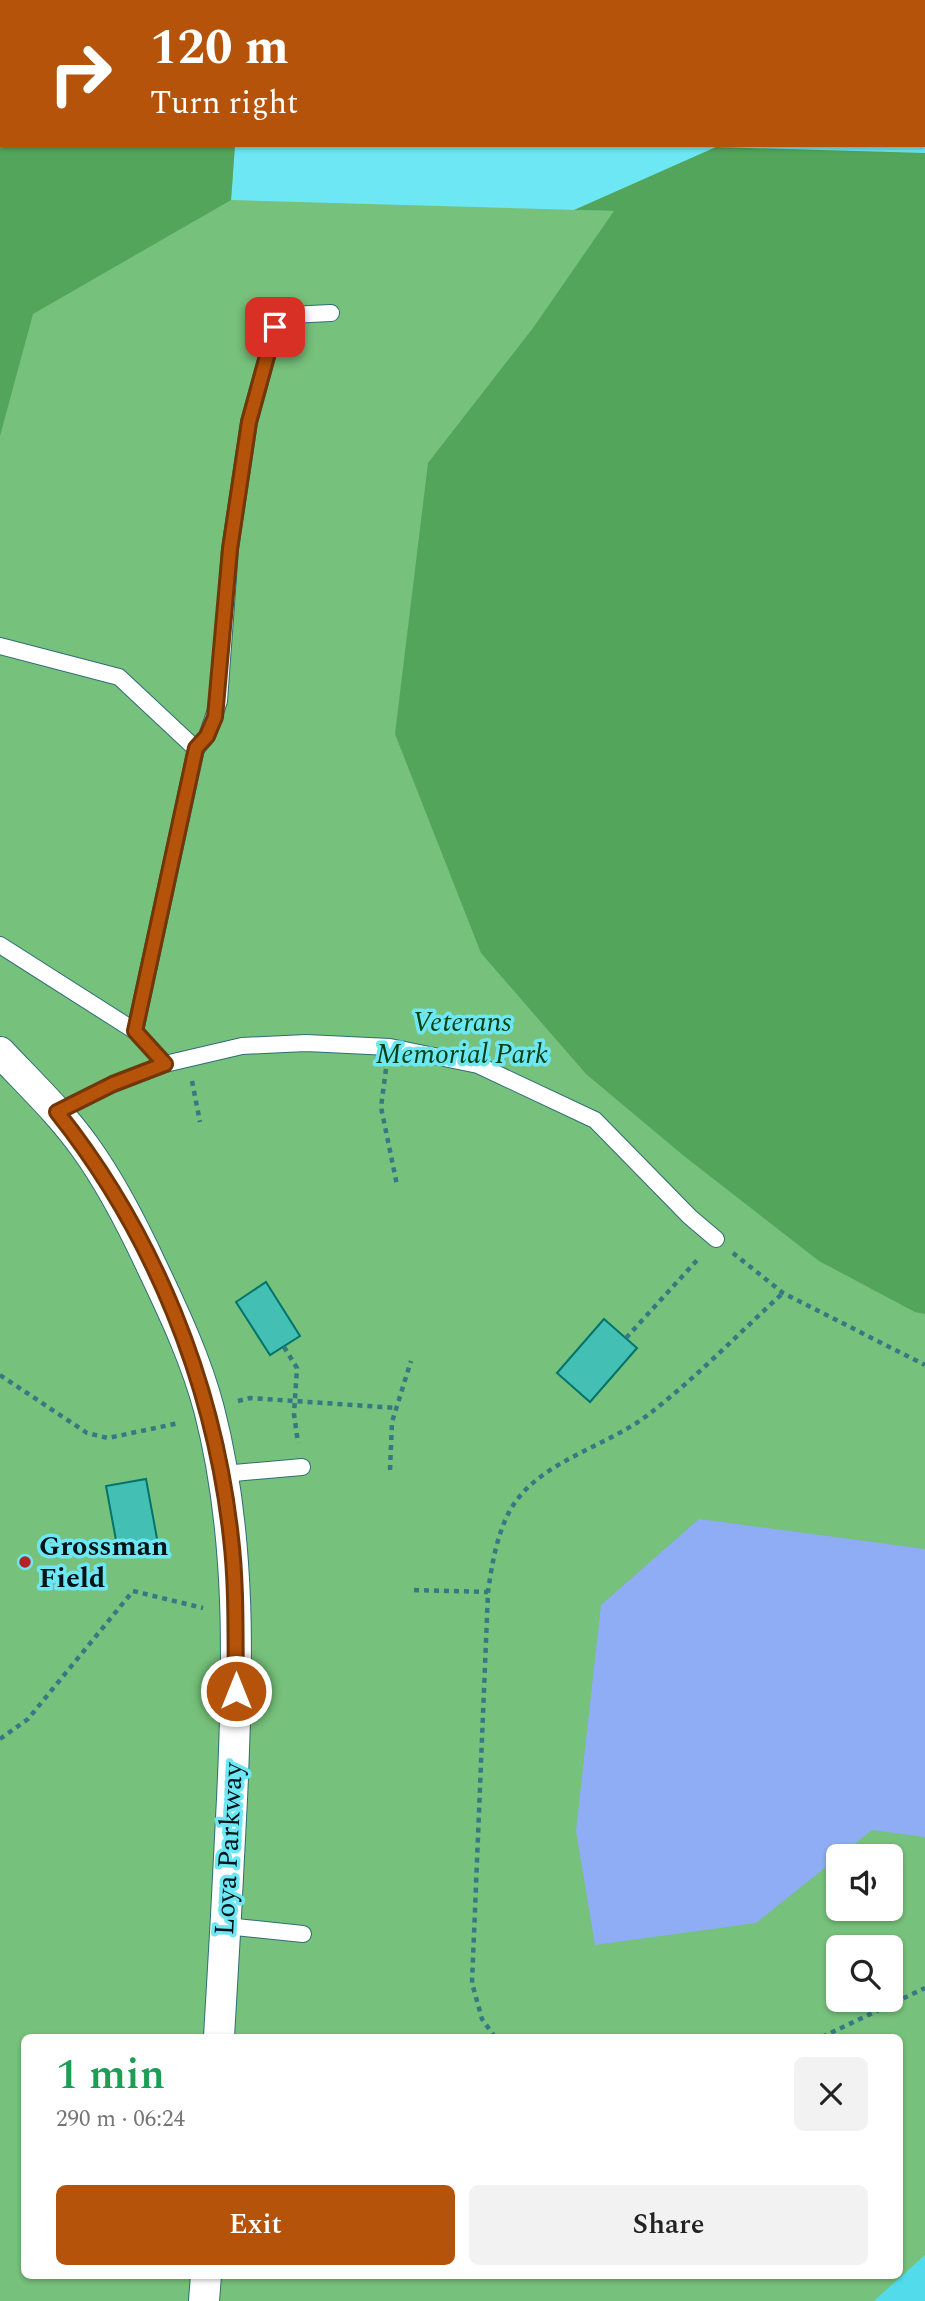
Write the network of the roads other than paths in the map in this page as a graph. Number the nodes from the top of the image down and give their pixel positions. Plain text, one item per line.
1 (331, 313) dead end
2 (0, 646) edge
3 (196, 748) junction
4 (0, 945) edge
5 (135, 1031) junction
6 (0, 1052) edge
7 (165, 1064) junction
8 (57, 1112) junction
9 (716, 1239) road end
10 (302, 1466) dead end
11 (223, 1474) junction
12 (226, 1926) junction
13 (303, 1934) dead end
14 (219, 2034) edge
15 (206, 2279) edge
16 (204, 2301) edge

1 - 3 lane
2 - 3 lane
3 - 5 lane
4 - 5 lane
5 - 7 lane
6 - 8 street, Loya Parkway
7 - 8 lane
7 - 9 lane
8 - 11 street, Loya Parkway
10 - 11 lane
11 - 12 street, Loya Parkway
12 - 13 lane
12 - 14 street, Loya Parkway
15 - 16 street

